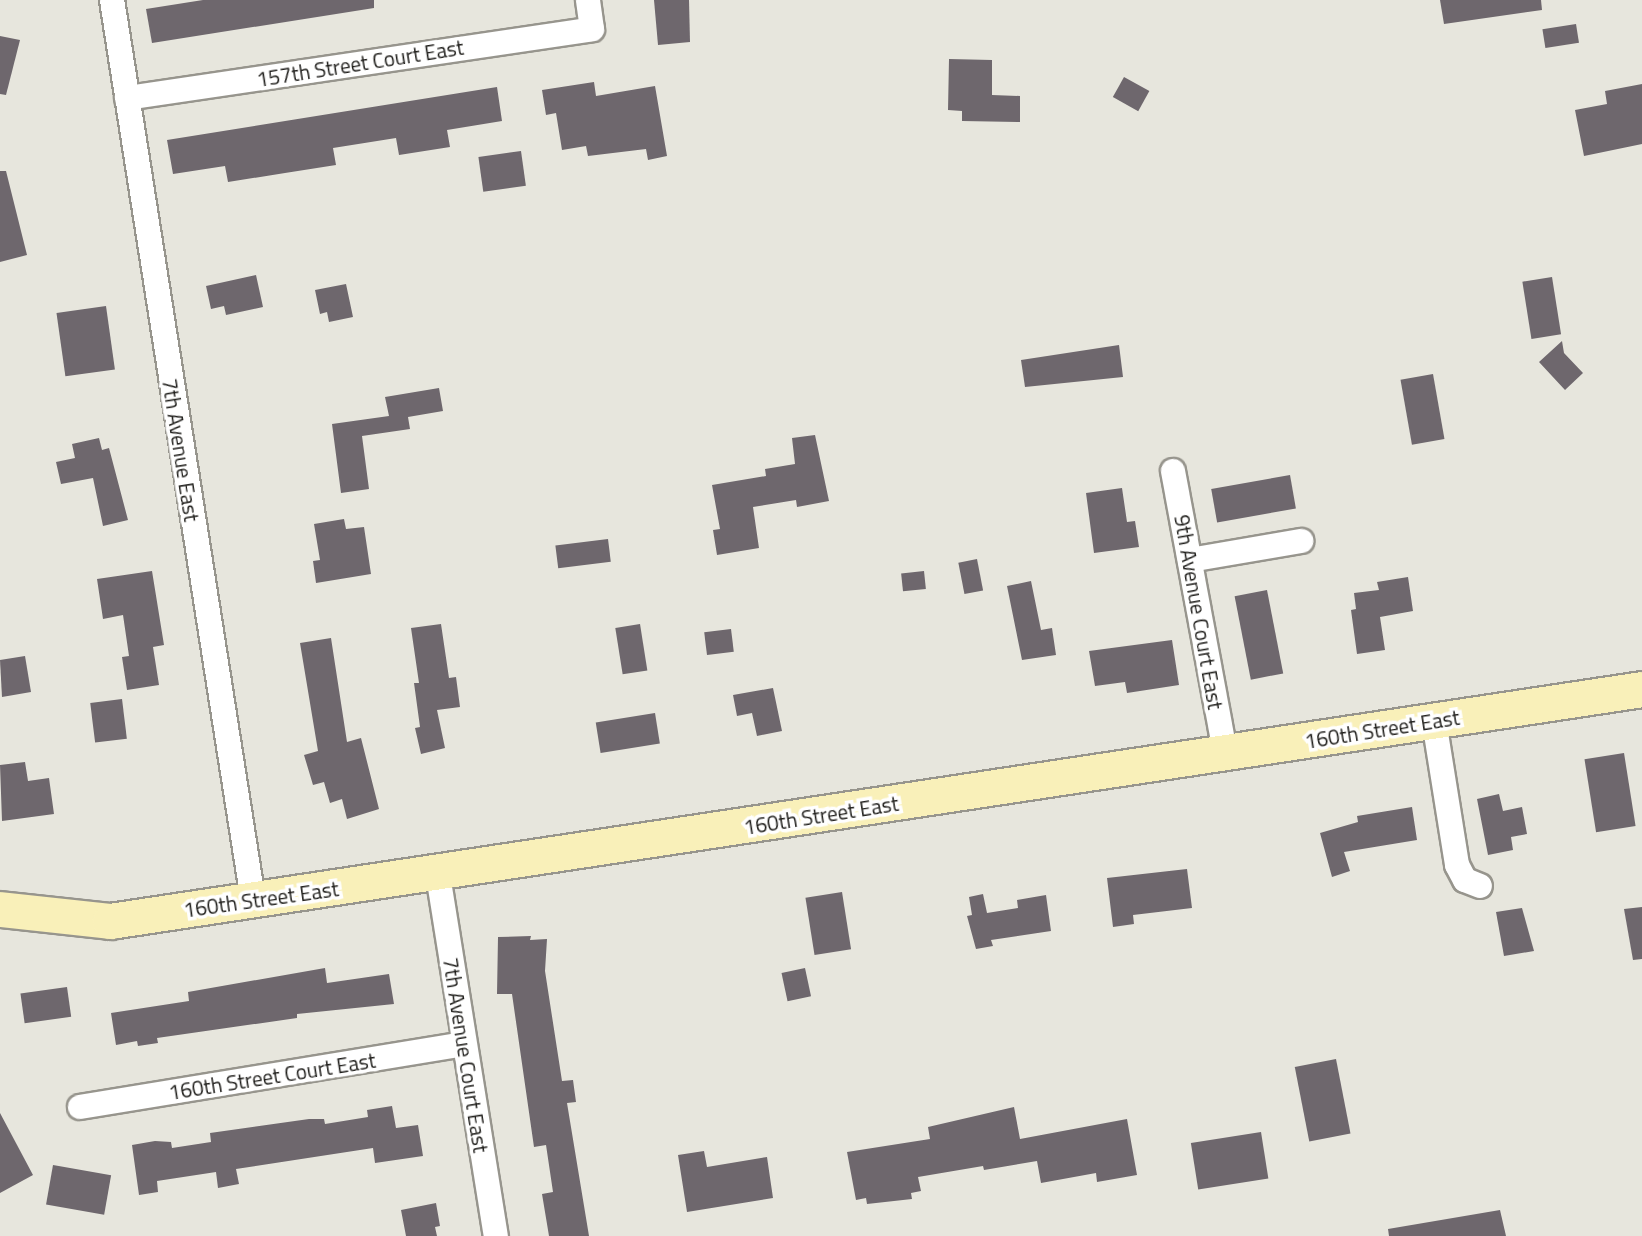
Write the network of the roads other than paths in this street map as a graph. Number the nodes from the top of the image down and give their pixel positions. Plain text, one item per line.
1 (113, 0) edge
2 (587, 0) edge
3 (127, 98) junction
4 (1173, 471) dead end
5 (1301, 541) dead end
6 (1190, 560) junction
7 (1642, 689) edge
8 (1434, 721) junction
9 (1225, 752) junction
10 (438, 875) junction
11 (1480, 886) dead end
12 (253, 899) junction
13 (0, 909) edge
14 (464, 1044) junction
15 (80, 1107) dead end
16 (496, 1236) edge

1 - 3 street, 7th Avenue East
2 - 3 street, 157th Street Court East
3 - 12 street, 7th Avenue East
4 - 6 street, 9th Avenue Court East
5 - 6 street
6 - 9 street, 9th Avenue Court East
7 - 8 street, 160th Street East
8 - 9 street, 160th Street East
8 - 11 street
9 - 10 street, 160th Street East
10 - 12 street, 160th Street East
10 - 14 street, 7th Avenue Court East
12 - 13 street, 160th Street East
14 - 15 street, 160th Street Court East
14 - 16 street, 7th Avenue Court East

